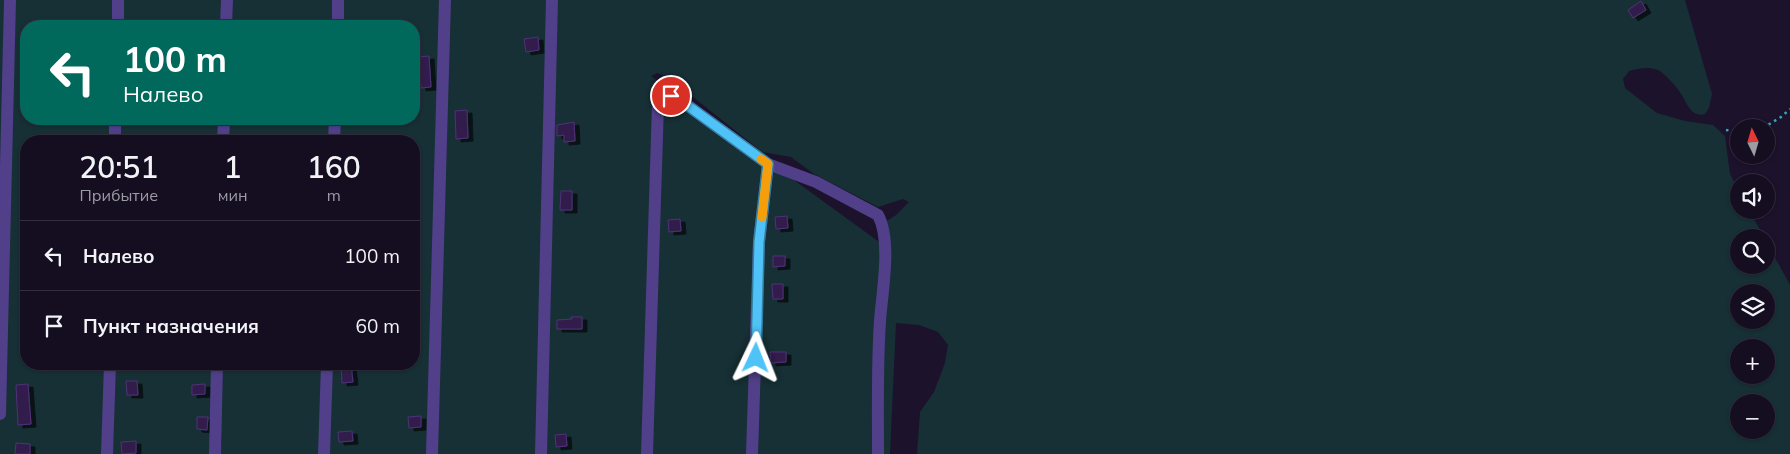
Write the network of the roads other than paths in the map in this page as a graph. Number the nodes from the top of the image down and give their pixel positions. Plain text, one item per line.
1 (10, 0) edge
2 (118, 0) edge
3 (227, 0) edge
4 (338, 0) edge
5 (445, 0) edge
6 (552, 0) edge
7 (118, 20) edge
8 (226, 20) edge
9 (338, 20) edge
10 (768, 164) junction
11 (110, 370) edge
12 (217, 370) edge
13 (327, 370) edge
14 (0, 414) edge
15 (107, 454) edge
16 (215, 454) edge
17 (324, 454) edge
18 (432, 454) edge
19 (541, 454) edge
20 (647, 454) edge
21 (752, 454) edge
22 (878, 454) edge

1 - 14 lane
2 - 7 lane
3 - 8 lane
4 - 9 lane
5 - 18 lane
6 - 19 lane
10 - 20 lane
10 - 21 lane
10 - 22 lane
11 - 15 lane
12 - 16 lane
13 - 17 lane

